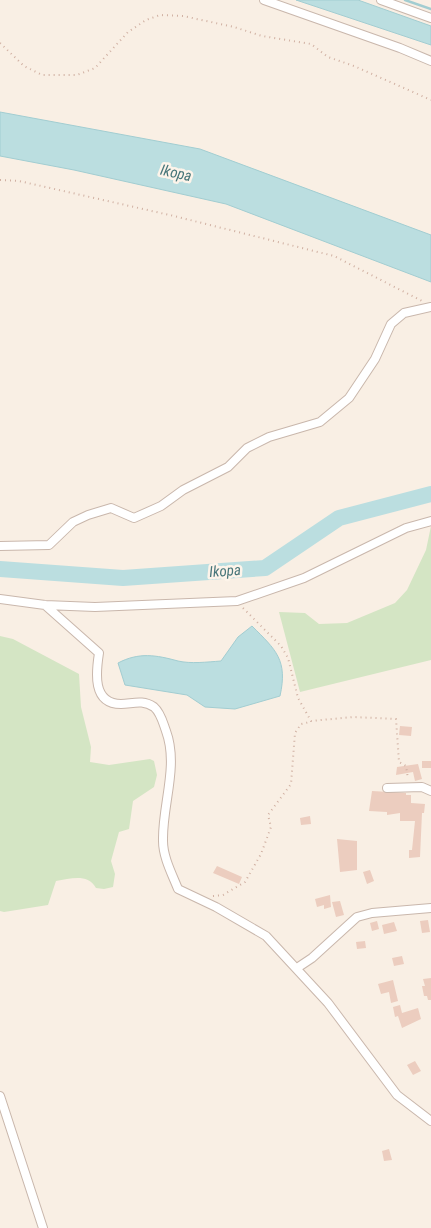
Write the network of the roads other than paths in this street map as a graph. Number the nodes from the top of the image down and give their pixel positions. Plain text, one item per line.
1 (264, 0) edge
2 (381, 0) edge
3 (431, 18) edge
4 (431, 61) edge
5 (431, 307) edge
6 (431, 521) edge
7 (0, 546) edge
8 (0, 599) edge
9 (45, 605) junction
10 (387, 788) dead end
11 (431, 791) edge
12 (431, 908) edge
13 (297, 968) junction
14 (0, 1096) edge
15 (431, 1121) edge
16 (43, 1228) edge

1 - 4 street
2 - 3 street
5 - 7 street
6 - 9 street
8 - 9 street
9 - 13 street
10 - 11 street
12 - 13 street
13 - 15 street
14 - 16 street

